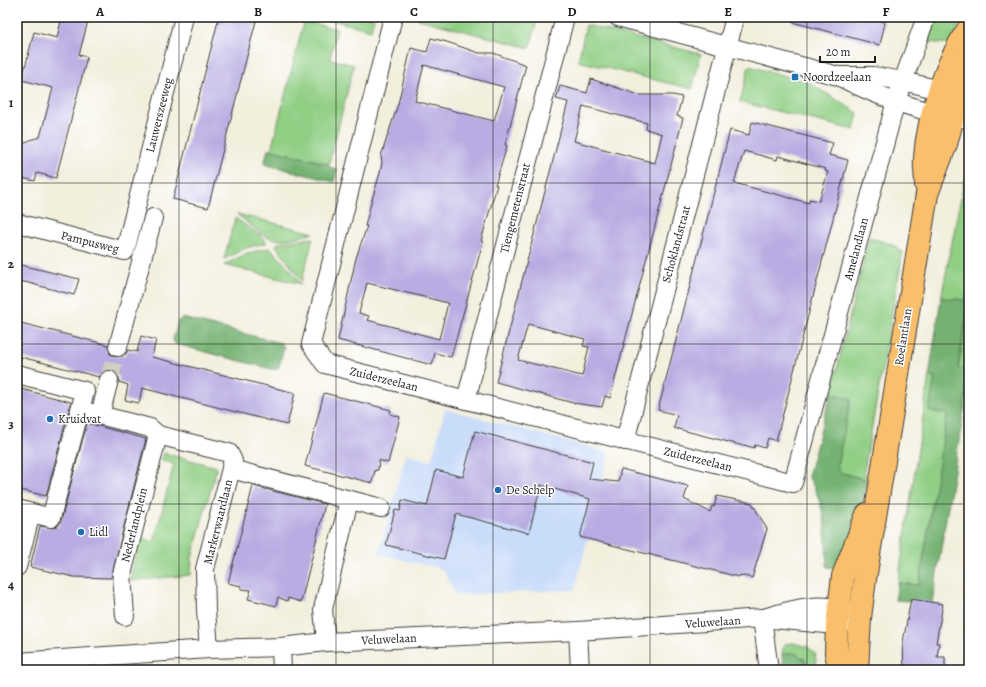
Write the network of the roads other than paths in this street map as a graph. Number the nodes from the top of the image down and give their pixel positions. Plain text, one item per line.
1 (184, 17) edge
2 (393, 17) edge
3 (565, 17) edge
4 (618, 17) edge
5 (735, 17) edge
6 (926, 17) edge
7 (969, 28) edge
8 (727, 46) junction
9 (969, 58) edge
10 (838, 76) junction
11 (903, 81) junction
12 (956, 94) edge
13 (896, 101) junction
14 (952, 116) edge
15 (134, 214) joint
16 (153, 218) dead end
17 (17, 223) edge
18 (118, 347) tunnel mouth
19 (17, 374) edge
20 (109, 380) tunnel mouth
21 (466, 400) junction
22 (80, 410) junction
23 (100, 415) junction
24 (158, 435) junction
25 (625, 441) junction
26 (231, 469) junction
27 (880, 481) junction
28 (794, 483) joint
29 (349, 500) junction
30 (381, 508) dead end
31 (24, 511) edge
32 (17, 566) edge
33 (125, 616) dead end
34 (838, 616) junction
35 (762, 618) junction
36 (860, 618) junction
37 (578, 631) junction
38 (326, 642) junction
39 (281, 646) junction
40 (209, 649) junction
41 (17, 662) edge
42 (92, 664) edge
43 (282, 670) edge
44 (580, 670) edge
45 (769, 670) edge
46 (840, 670) edge
47 (857, 670) edge

1 - 15 street, Lauwerszeeweg
2 - 21 street, Zuiderzeelaan
3 - 21 street, Tiengemetenstraat
4 - 8 street
5 - 8 street, Schoklandstraat
6 - 11 street, Amelandlaan
7 - 12 main road, Roelantlaan
8 - 10 street
8 - 25 street, Schoklandstraat
9 - 12 main road, Roelantlaan
10 - 11 street
10 - 13 street
11 - 12 street
11 - 13 street, Amelandlaan
12 - 14 main road, Roelantlaan
13 - 14 street
13 - 28 street, Amelandlaan
14 - 27 main road, Roelantlaan
15 - 17 street, Pampusweg
16 - 18 street
19 - 22 street
20 - 23 street
21 - 25 street, Zuiderzeelaan
22 - 23 street
22 - 31 street
23 - 24 street
24 - 26 street
24 - 33 street, Nederlandplein
25 - 28 street, Zuiderzeelaan
26 - 29 street, Markerwaardlaan
26 - 40 street, Markerwaardlaan
27 - 34 main road, Roelantlaan
27 - 36 main road, Roelantlaan
29 - 30 street, Markerwaardlaan
29 - 38 street
31 - 32 street
34 - 35 street, Veluwelaan
34 - 36 street, Veluwelaan
34 - 46 main road, Roelantlaan
35 - 37 street, Veluwelaan
35 - 45 street
36 - 47 main road, Roelantlaan
37 - 38 street, Veluwelaan
37 - 44 street
38 - 39 street, Veluwelaan
39 - 40 street, Veluwelaan
39 - 43 street
40 - 42 street, Veluwelaan
41 - 42 street, Veluwelaan

